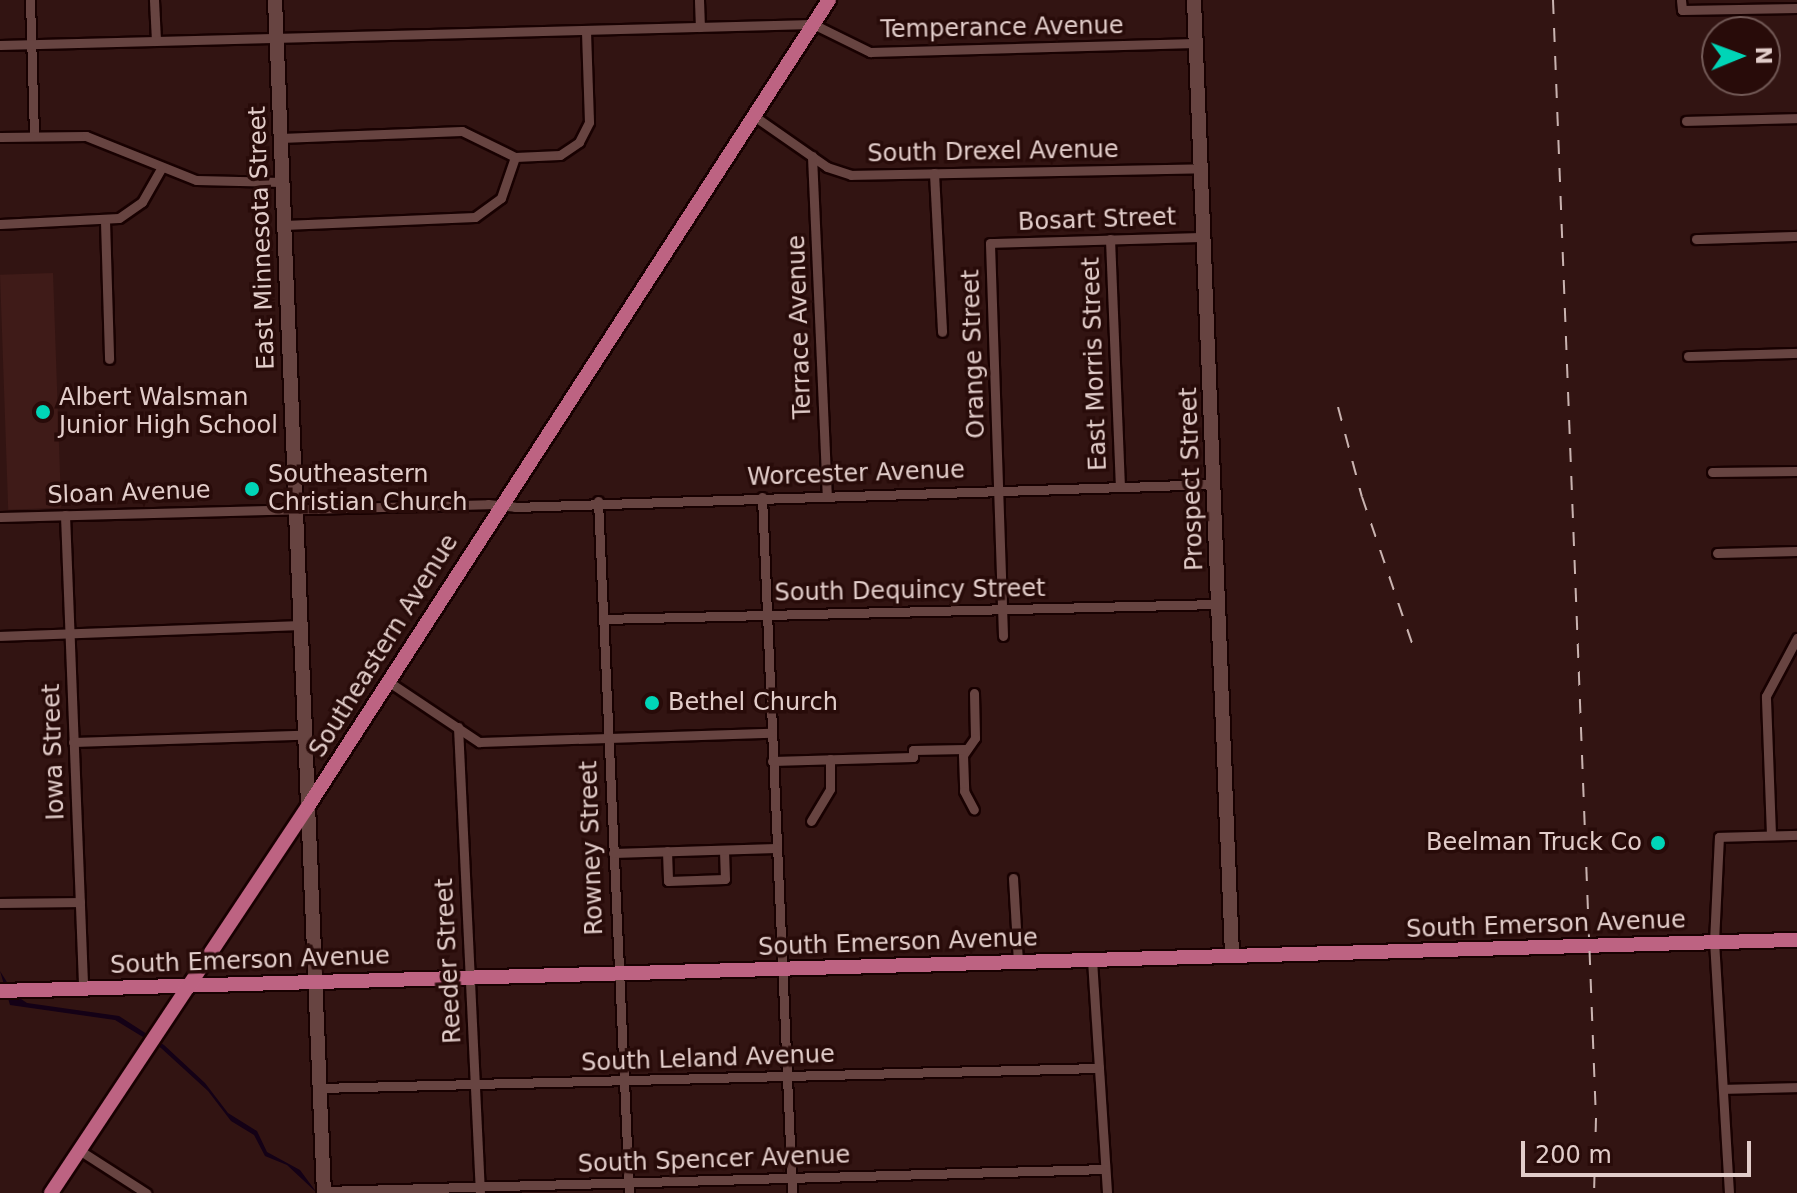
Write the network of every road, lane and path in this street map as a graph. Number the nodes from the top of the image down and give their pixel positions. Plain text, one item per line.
1 (30, 0) edge
2 (154, 0) edge
3 (275, 0) edge
4 (699, 0) edge
5 (829, 0) edge
6 (1194, 0) edge
7 (1682, 5) edge
8 (1796, 5) edge
9 (813, 24) junction
10 (700, 27) junction
11 (586, 30) junction
12 (276, 38) junction
13 (156, 41) junction
14 (1196, 43) junction
15 (0, 45) edge
16 (31, 45) junction
17 (754, 116) junction
18 (1797, 118) edge
19 (1686, 121) dead end
20 (34, 136) junction
21 (0, 137) edge
22 (280, 138) junction
23 (812, 156) junction
24 (515, 157) junction
25 (162, 167) junction
26 (1201, 168) junction
27 (934, 173) junction
28 (282, 182) junction
29 (105, 221) junction
30 (0, 224) edge
31 (284, 225) junction
32 (1797, 236) edge
33 (1205, 237) junction
34 (1110, 239) junction
35 (1696, 239) dead end
36 (990, 243) joint
37 (942, 332) dead end
38 (1797, 353) edge
39 (1688, 356) dead end
40 (109, 359) dead end
41 (1797, 471) edge
42 (1712, 472) dead end
43 (1214, 484) junction
44 (1120, 487) junction
45 (999, 490) junction
46 (827, 495) junction
47 (762, 497) junction
48 (598, 501) junction
49 (500, 505) junction
50 (293, 509) junction
51 (65, 515) junction
52 (0, 517) edge
53 (1797, 551) edge
54 (1717, 553) dead end
55 (1218, 604) junction
56 (1002, 608) junction
57 (767, 614) junction
58 (603, 619) junction
59 (297, 625) junction
60 (69, 632) junction
61 (0, 636) edge
62 (1003, 636) dead end
63 (1797, 638) edge
64 (386, 680) junction
65 (974, 693) dead end
66 (458, 727) junction
67 (771, 733) junction
68 (302, 735) junction
69 (608, 738) junction
70 (73, 742) junction
71 (966, 749) junction
72 (830, 759) junction
73 (772, 761) junction
74 (307, 808) junction
75 (974, 810) dead end
76 (818, 819) dead end
77 (1771, 835) junction
78 (1797, 835) edge
79 (776, 848) junction
80 (724, 850) junction
81 (667, 851) junction
82 (613, 853) junction
83 (1013, 878) dead end
84 (80, 902) junction
85 (3, 904) edge
86 (1797, 940) edge
87 (1714, 942) junction
88 (1232, 956) junction
89 (1092, 960) junction
90 (1018, 962) junction
91 (780, 968) junction
92 (617, 973) junction
93 (469, 977) junction
94 (315, 981) junction
95 (187, 984) junction
96 (83, 988) junction
97 (2, 990) edge
98 (1099, 1068) junction
99 (786, 1076) junction
100 (623, 1081) junction
101 (474, 1085) junction
102 (1797, 1087) edge
103 (319, 1088) junction
104 (1723, 1089) junction
105 (79, 1150) junction
106 (1105, 1169) junction
107 (791, 1178) junction
108 (629, 1188) edge
109 (480, 1190) edge
110 (324, 1192) edge
111 (51, 1193) edge
112 (146, 1193) edge
113 (792, 1193) edge
114 (1107, 1193) edge
115 (1729, 1193) edge

1 - 16 street
2 - 13 street
3 - 12 street, East Minnesota Street
4 - 10 street
5 - 9 main road, Southeastern Avenue
6 - 14 street, Prospect Street
7 - 8 street
9 - 10 street, Temperance Avenue
9 - 14 street, Temperance Avenue
9 - 17 main road, Southeastern Avenue
10 - 11 street, Temperance Avenue
11 - 12 street, Temperance Avenue
11 - 24 street
12 - 13 street, Temperance Avenue
12 - 22 street, East Minnesota Street
13 - 16 street, Temperance Avenue
14 - 26 street, Prospect Street
15 - 16 street, Temperance Avenue
16 - 20 street
17 - 23 street, South Drexel Avenue
17 - 49 main road, Southeastern Avenue
18 - 19 street
20 - 21 street
20 - 25 street
22 - 24 street
22 - 28 street, East Minnesota Street
23 - 27 street, South Drexel Avenue
23 - 46 street, Terrace Avenue
24 - 31 street
25 - 28 street
25 - 29 street
26 - 27 street, South Drexel Avenue
26 - 33 street, Prospect Street
27 - 37 street
28 - 31 street, East Minnesota Street
29 - 30 street
29 - 40 street
31 - 50 street, East Minnesota Street
32 - 35 street
33 - 34 street, Bosart Street
33 - 43 street, Prospect Street
34 - 36 street, Bosart Street
34 - 44 street, East Morris Street
36 - 45 street, Orange Street
38 - 39 street
41 - 42 street
43 - 44 street, Worcester Avenue
43 - 55 street, Prospect Street
44 - 45 street, Worcester Avenue
45 - 46 street, Worcester Avenue
45 - 56 street, Orange Street
46 - 47 street, Worcester Avenue
47 - 48 street, Worcester Avenue
47 - 57 street
48 - 49 street, Worcester Avenue
48 - 58 street, Rowney Street
49 - 50 street, Sloan Avenue
49 - 64 main road, Southeastern Avenue
50 - 51 street, Sloan Avenue
50 - 59 street, East Minnesota Street
51 - 52 street, Sloan Avenue
51 - 60 street, Iowa Street
53 - 54 street
55 - 56 street, South Dequincy Street
55 - 88 street, Prospect Street
56 - 57 street, South Dequincy Street
56 - 62 street, Orange Street
57 - 58 street, South Dequincy Street
57 - 67 street
58 - 69 street, Rowney Street
59 - 60 street
59 - 68 street, East Minnesota Street
60 - 61 street
60 - 70 street, Iowa Street
63 - 77 street
64 - 66 street
64 - 74 main road, Southeastern Avenue
65 - 71 street
66 - 69 street
66 - 93 street, Reeder Street
67 - 69 street
67 - 73 street
68 - 70 street
68 - 74 street, East Minnesota Street
69 - 82 street, Rowney Street
70 - 84 street, Iowa Street
71 - 72 street
71 - 75 street
72 - 73 street
72 - 76 street
73 - 79 street
74 - 94 street, East Minnesota Street
74 - 95 main road, Southeastern Avenue
77 - 78 street
77 - 87 street
79 - 80 street
79 - 91 street
80 - 81 street
80 - 81 street
81 - 82 street
82 - 92 street, Rowney Street
83 - 90 street
84 - 85 street
84 - 96 street, Iowa Street
86 - 87 main road, South Emerson Avenue
87 - 88 main road, South Emerson Avenue
87 - 104 street
88 - 89 main road, South Emerson Avenue
89 - 90 main road, South Emerson Avenue
89 - 98 street
90 - 91 main road, South Emerson Avenue
91 - 92 main road, South Emerson Avenue
91 - 99 street
92 - 93 main road, South Emerson Avenue
92 - 100 street, Rowney Street
93 - 94 main road, South Emerson Avenue
93 - 101 street, Reeder Street
94 - 95 main road, South Emerson Avenue
94 - 103 street, East Minnesota Street
95 - 96 main road, South Emerson Avenue
95 - 105 main road, Southeastern Avenue
96 - 97 main road, South Emerson Avenue
98 - 99 street, South Leland Avenue
98 - 106 street
99 - 100 street, South Leland Avenue
99 - 107 street
100 - 101 street, South Leland Avenue
100 - 108 street, Rowney Street
101 - 103 street, South Leland Avenue
101 - 109 street, Reeder Street
102 - 104 street
103 - 110 street, East Minnesota Street
104 - 115 street
105 - 111 main road, Southeastern Avenue
105 - 112 street
106 - 107 street, South Spencer Avenue
106 - 114 street
107 - 108 street, South Spencer Avenue
107 - 113 street
108 - 109 street, South Spencer Avenue
109 - 110 street, South Spencer Avenue

